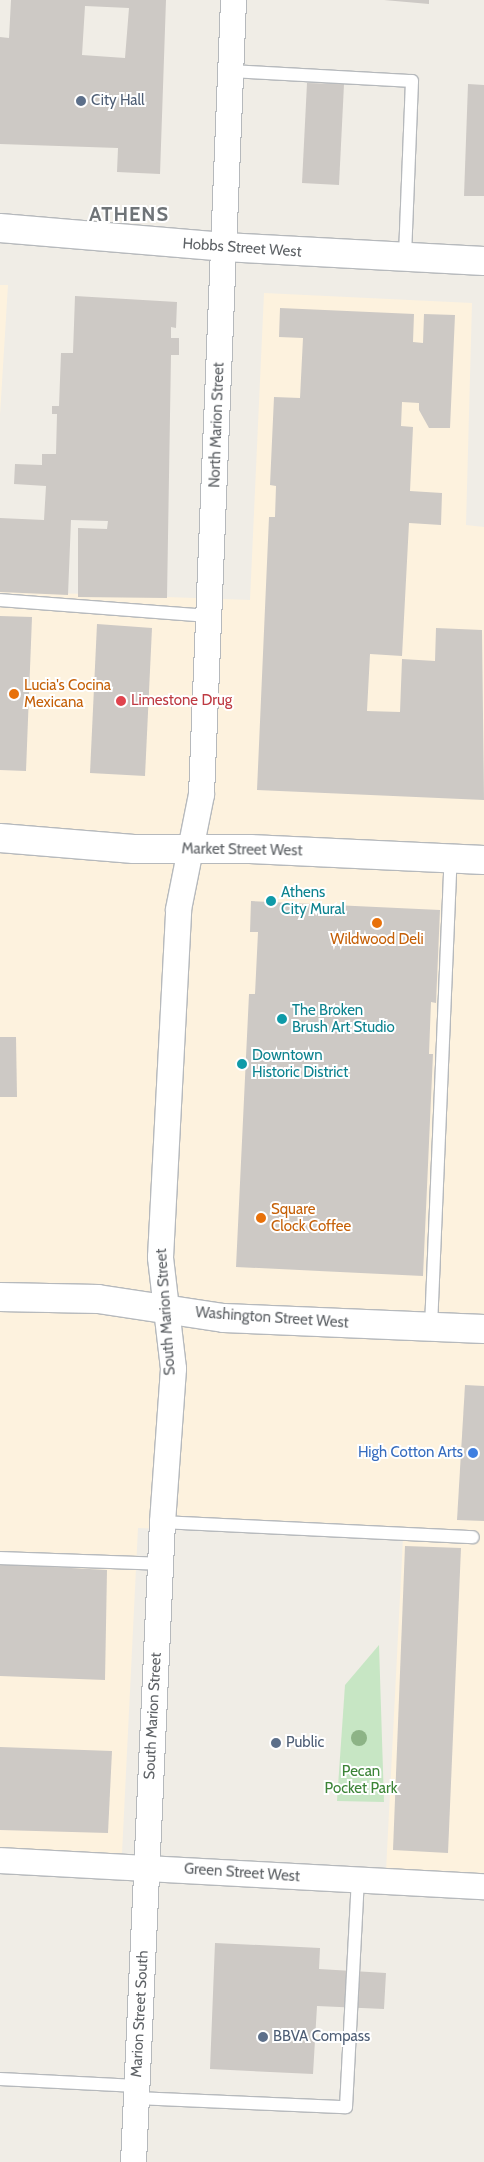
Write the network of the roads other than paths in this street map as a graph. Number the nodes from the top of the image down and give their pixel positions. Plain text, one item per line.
1 (233, 0) edge
2 (232, 71) junction
3 (0, 228) edge
4 (224, 247) junction
5 (405, 259) junction
6 (484, 261) edge
7 (0, 600) edge
8 (209, 616) junction
9 (0, 838) edge
10 (192, 849) junction
11 (451, 859) junction
12 (484, 860) edge
13 (0, 1297) edge
14 (166, 1310) junction
15 (431, 1327) junction
16 (484, 1329) edge
17 (162, 1522) junction
18 (473, 1537) dead end
19 (0, 1558) edge
20 (160, 1564) junction
21 (0, 1860) edge
22 (146, 1867) junction
23 (358, 1880) junction
24 (484, 1886) edge
25 (0, 2080) edge
26 (137, 2092) junction
27 (133, 2162) edge

1 - 2 street, North Marion Street
2 - 4 street, North Marion Street
2 - 5 lane
3 - 4 street, Hobbs Street West
4 - 5 street, Hobbs Street West
4 - 8 street, North Marion Street
5 - 6 street, Hobbs Street West
7 - 8 lane
8 - 10 street, North Marion Street
9 - 10 street, Market Street West
10 - 11 street, Market Street West
10 - 14 street, South Marion Street
11 - 12 street, Market Street West
11 - 15 lane
13 - 14 street, Washington Street West
14 - 15 street, Washington Street West
14 - 17 street, South Marion Street
15 - 16 street, Washington Street West
17 - 18 lane
17 - 20 street, South Marion Street
19 - 20 lane
20 - 22 street, South Marion Street
21 - 22 street, Green Street West
22 - 23 street, Green Street West
22 - 26 street, Marion Street South
23 - 24 street, Green Street West
23 - 26 lane
25 - 26 lane
26 - 27 street, Marion Street South

